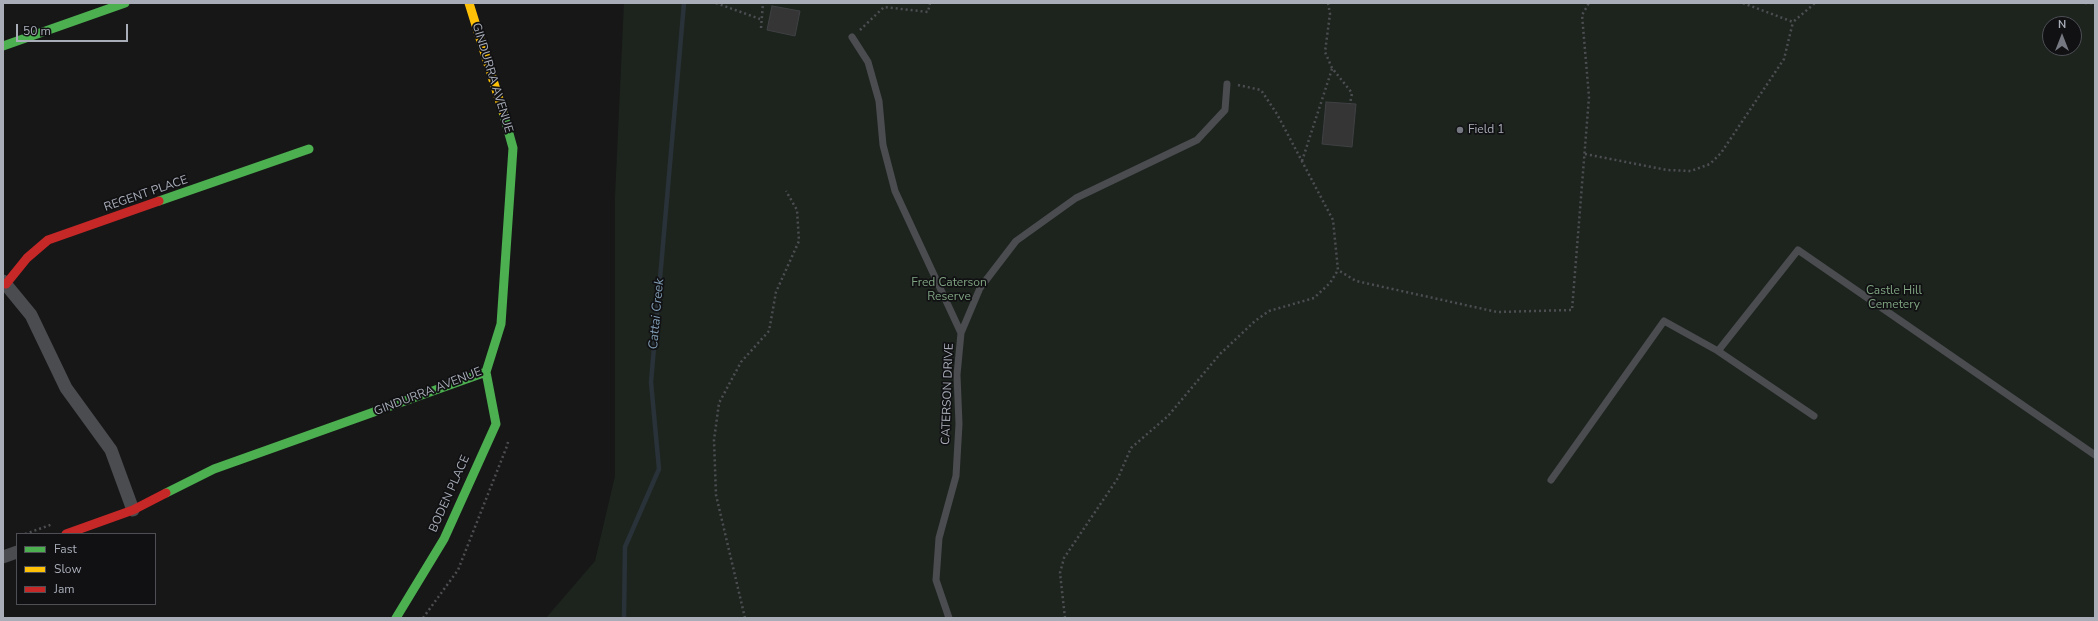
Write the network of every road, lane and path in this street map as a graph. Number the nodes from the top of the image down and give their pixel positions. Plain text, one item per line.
1 (125, 3) edge
2 (469, 3) edge
3 (716, 3) edge
4 (763, 3) edge
5 (930, 3) edge
6 (1328, 3) edge
7 (1589, 3) edge
8 (1743, 3) edge
9 (1815, 3) edge
10 (2085, 3) edge
11 (2095, 3) edge
12 (760, 19) junction
13 (1793, 22) junction
14 (761, 28) dead end
15 (852, 37) joint
16 (3, 46) edge
17 (1332, 68) junction
18 (1227, 84) joint
19 (1350, 104) dead end
20 (309, 149) dead end
21 (1585, 154) junction
22 (1302, 161) junction
23 (786, 191) dead end
24 (1338, 270) junction
25 (4, 282) edge
26 (961, 333) junction
27 (1718, 351) junction
28 (486, 372) junction
29 (1814, 416) dead end
30 (2095, 455) edge
31 (1551, 480) dead end
32 (133, 510) junction
33 (60, 522) dead end
34 (28, 533) edge
35 (69, 533) edge
36 (16, 552) edge
37 (3, 557) edge
38 (396, 618) edge
39 (745, 618) edge
40 (949, 618) edge
41 (1065, 618) edge

1 - 16 street
2 - 28 street, GINDURRA AVENUE
3 - 12 path
4 - 12 path
5 - 15 path
6 - 17 path
7 - 21 path
8 - 13 path
9 - 13 path
10 - 11 path
12 - 14 path
13 - 21 path
15 - 26 lane
17 - 19 path
17 - 22 path
18 - 22 path
18 - 26 lane, CATERSON DRIVE
20 - 25 street, REGENT PLACE
21 - 24 path
22 - 24 path
23 - 39 path
24 - 41 path
25 - 32 street
26 - 40 lane, CATERSON DRIVE
27 - 29 lane
27 - 30 lane
27 - 31 lane
28 - 32 street, GINDURRA AVENUE
28 - 38 street, BODEN PLACE
32 - 35 street, GINDURRA AVENUE
33 - 34 path
36 - 37 street

